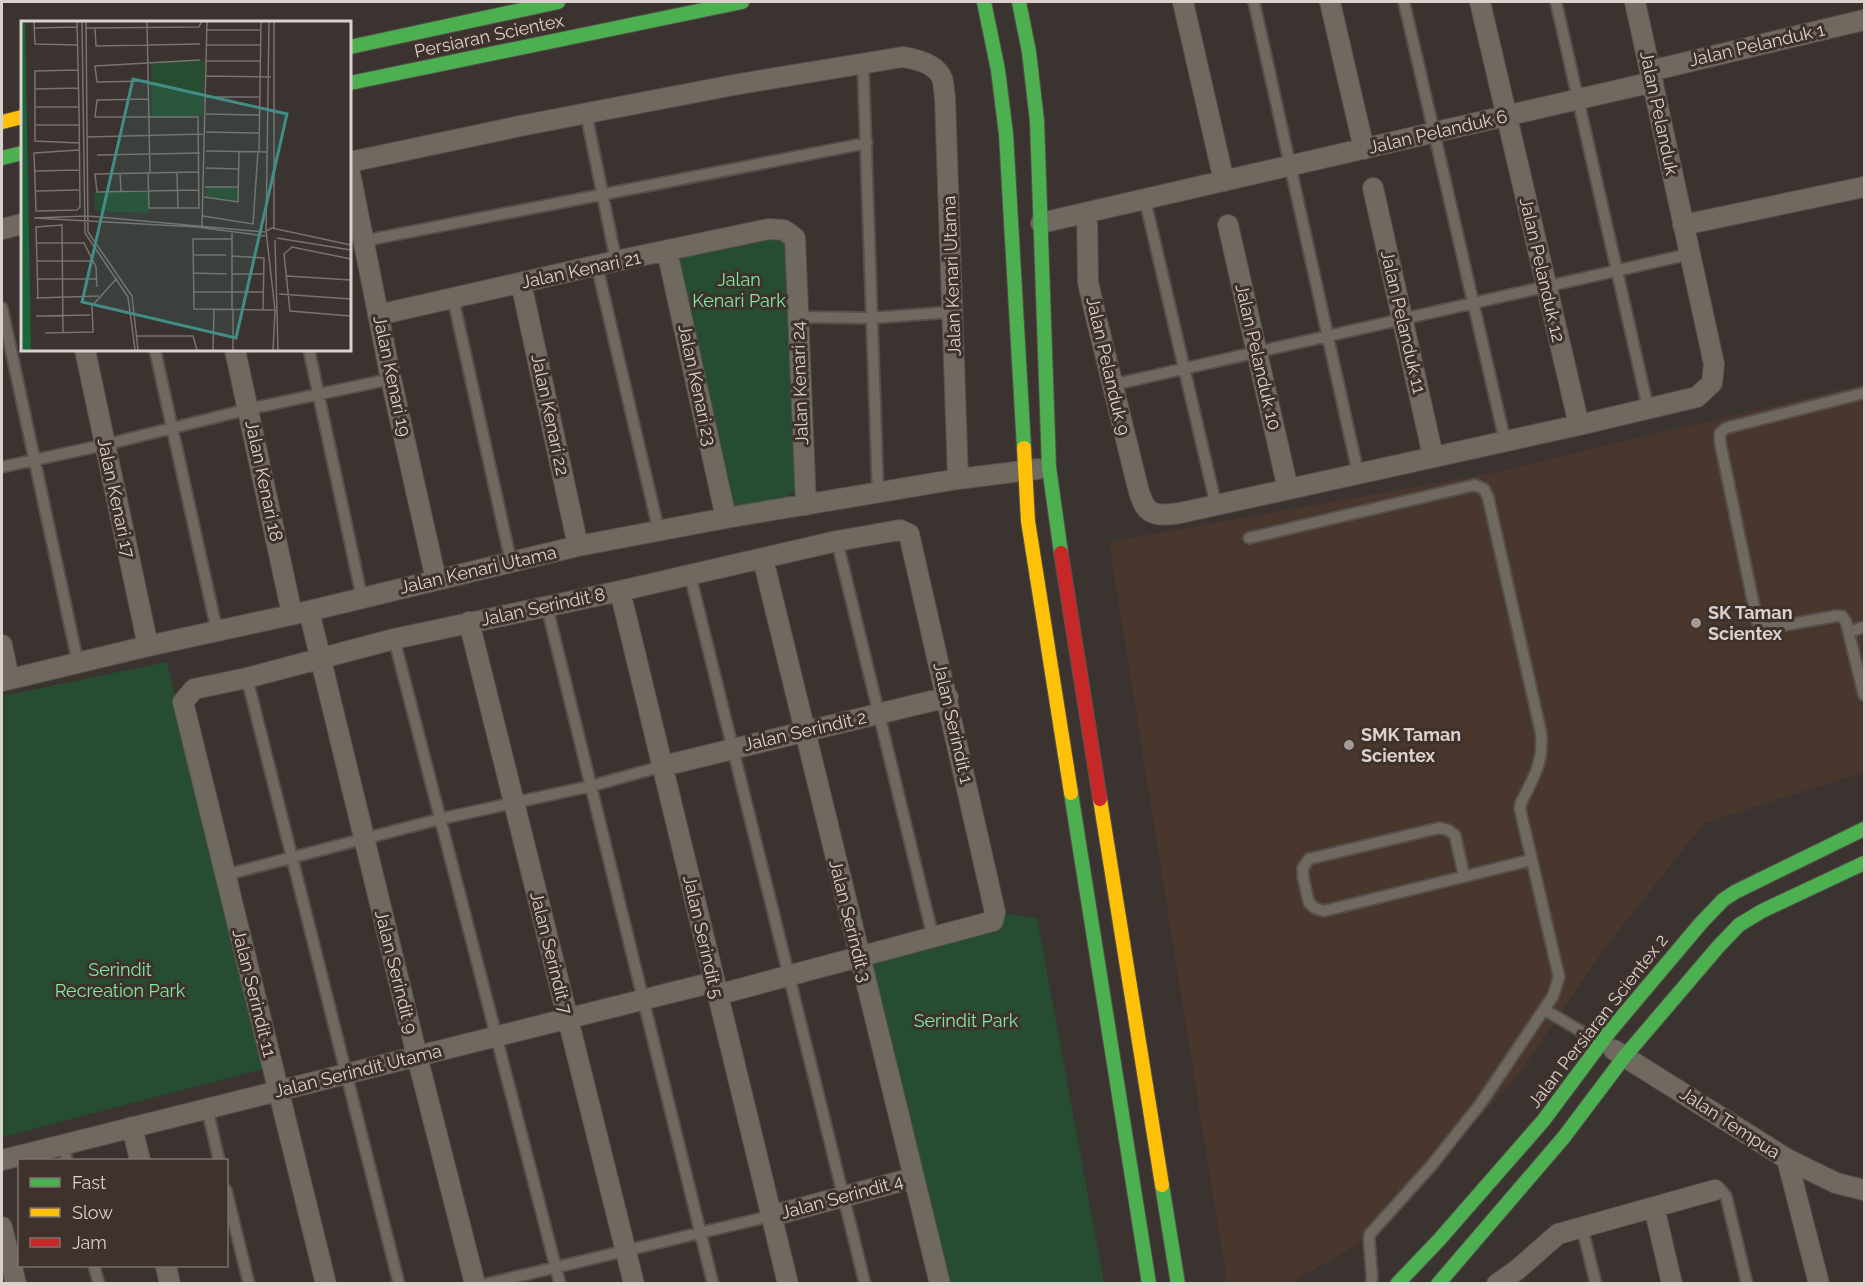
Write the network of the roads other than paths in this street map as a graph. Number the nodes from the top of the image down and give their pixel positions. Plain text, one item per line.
1 (558, 2) edge
2 (742, 2) edge
3 (984, 2) edge
4 (1019, 2) edge
5 (1183, 2) edge
6 (1254, 2) edge
7 (1330, 2) edge
8 (1404, 2) edge
9 (1480, 2) edge
10 (1556, 2) edge
11 (1635, 2) edge
12 (1864, 20) edge
13 (351, 47) edge
14 (863, 64) junction
15 (1651, 76) junction
16 (351, 83) edge
17 (1579, 99) junction
18 (586, 113) junction
19 (1507, 116) junction
20 (21, 117) edge
21 (2, 122) edge
22 (1434, 133) junction
23 (867, 143) junction
24 (1364, 149) junction
25 (21, 153) edge
26 (2, 158) edge
27 (351, 162) edge
28 (1290, 166) junction
29 (351, 177) edge
30 (1224, 182) junction
31 (1864, 187) edge
32 (1373, 188) dead end
33 (604, 195) junction
34 (1145, 200) junction
35 (1087, 213) junction
36 (21, 224) edge
37 (1228, 225) dead end
38 (1683, 225) junction
39 (2, 229) edge
40 (784, 230) joint
41 (1031, 230) junction
42 (363, 241) junction
43 (668, 251) junction
44 (1690, 254) junction
45 (607, 263) junction
46 (1617, 271) junction
47 (1014, 278) junction
48 (521, 283) junction
49 (1546, 287) junction
50 (453, 298) junction
51 (1474, 303) junction
52 (2, 308) edge
53 (952, 312) junction
54 (378, 315) junction
55 (798, 317) junction
56 (871, 318) junction
57 (1402, 319) junction
58 (1328, 336) junction
59 (85, 351) edge
60 (155, 351) edge
61 (235, 351) edge
62 (309, 351) edge
63 (1257, 352) junction
64 (1184, 369) junction
65 (391, 379) junction
66 (1112, 385) junction
67 (1864, 393) edge
68 (318, 396) junction
69 (1648, 408) junction
70 (249, 410) junction
71 (1579, 425) junction
72 (172, 429) junction
73 (1505, 441) junction
74 (105, 445) junction
75 (1433, 456) junction
76 (33, 460) junction
77 (2, 467) edge
78 (1049, 467) junction
79 (1024, 471) junction
80 (1358, 473) junction
81 (958, 479) junction
82 (1288, 489) junction
83 (878, 493) junction
84 (806, 505) junction
85 (1216, 505) junction
86 (726, 518) junction
87 (659, 532) junction
88 (909, 534) joint
89 (1249, 538) dead end
90 (837, 541) junction
91 (578, 546) junction
92 (763, 559) junction
93 (511, 562) junction
94 (690, 575) junction
95 (436, 580) junction
96 (620, 591) junction
97 (362, 597) junction
98 (547, 607) junction
99 (300, 612) junction
100 (469, 622) junction
101 (1864, 627) edge
102 (217, 631) junction
103 (1848, 632) junction
104 (394, 639) junction
105 (2, 645) edge
106 (148, 646) junction
107 (320, 659) junction
108 (78, 663) junction
109 (247, 678) junction
110 (5, 680) edge
111 (1864, 695) edge
112 (948, 697) junction
113 (183, 702) joint
114 (879, 713) junction
115 (804, 730) junction
116 (733, 747) junction
117 (663, 766) junction
118 (591, 786) junction
119 (513, 802) junction
120 (441, 819) junction
121 (1864, 829) edge
122 (363, 839) junction
123 (292, 858) junction
124 (1531, 860) junction
125 (1864, 863) edge
126 (225, 875) junction
127 (1464, 876) junction
128 (995, 912) joint
129 (933, 938) junction
130 (859, 956) junction
131 (789, 977) junction
132 (715, 989) junction
133 (644, 1000) junction
134 (1545, 1010) junction
135 (567, 1019) junction
136 (496, 1036) junction
137 (1601, 1043) junction
138 (417, 1056) junction
139 (1625, 1056) junction
140 (347, 1074) junction
141 (278, 1091) junction
142 (207, 1108) junction
143 (132, 1127) junction
144 (65, 1152) edge
145 (140, 1159) edge
146 (219, 1159) edge
147 (1787, 1159) junction
148 (2, 1160) edge
149 (913, 1178) junction
150 (1715, 1190) joint
151 (1864, 1190) edge
152 (843, 1196) junction
153 (228, 1198) edge
154 (1654, 1207) junction
155 (771, 1216) junction
156 (2, 1227) edge
157 (1582, 1227) junction
158 (700, 1232) junction
159 (626, 1250) junction
160 (94, 1267) edge
161 (166, 1267) edge
162 (556, 1267) junction
163 (1519, 1277) edge
164 (16, 1284) edge
165 (99, 1284) edge
166 (170, 1284) edge
167 (249, 1284) edge
168 (326, 1284) edge
169 (399, 1284) edge
170 (475, 1284) edge
171 (486, 1284) edge
172 (560, 1284) edge
173 (634, 1284) edge
174 (713, 1284) edge
175 (788, 1284) edge
176 (865, 1284) edge
177 (940, 1284) edge
178 (1149, 1284) edge
179 (1178, 1284) edge
180 (1371, 1284) edge
181 (1397, 1284) edge
182 (1438, 1284) edge
183 (1497, 1284) edge
184 (1596, 1284) edge
185 (1672, 1284) edge
186 (1747, 1284) edge
187 (1819, 1284) edge

1 - 13 street, Persiaran Scientex
2 - 16 street, Persiaran Scientex
3 - 47 street
4 - 41 street
5 - 30 street
6 - 28 lane
7 - 24 street
8 - 22 lane
9 - 19 street, Jalan Pelanduk 12
10 - 17 lane
11 - 15 street, Jalan Pelanduk
12 - 15 street, Jalan Pelanduk 1
14 - 18 street
14 - 23 lane
14 - 53 street, Jalan Kenari Utama
15 - 17 street, Jalan Pelanduk 6
15 - 38 street, Jalan Pelanduk
17 - 19 street, Jalan Pelanduk 6
17 - 46 lane
18 - 27 street
18 - 33 lane
19 - 22 street, Jalan Pelanduk 6
19 - 49 street, Jalan Pelanduk 12
20 - 21 street
22 - 24 street, Jalan Pelanduk 6
22 - 51 lane
23 - 33 lane
23 - 56 lane
24 - 28 street, Jalan Pelanduk 6
25 - 26 street
28 - 30 street, Jalan Pelanduk 6
28 - 58 lane
29 - 42 street, Jalan Kenari 19
30 - 34 street, Jalan Pelanduk 6
31 - 38 street
32 - 57 street, Jalan Pelanduk 11
33 - 42 lane
33 - 45 lane
34 - 35 street, Jalan Pelanduk 6
34 - 64 lane
35 - 41 street, Jalan Pelanduk 6
35 - 66 street, Jalan Pelanduk 9
36 - 39 street
37 - 63 street, Jalan Pelanduk 10
38 - 44 street, Jalan Pelanduk
40 - 43 street, Jalan Kenari 21
40 - 55 street, Jalan Kenari 24
41 - 47 street
41 - 78 street
42 - 54 street, Jalan Kenari 19
43 - 45 street, Jalan Kenari 21
43 - 86 street, Jalan Kenari 23
44 - 46 lane
44 - 69 street, Jalan Pelanduk
45 - 48 street, Jalan Kenari 21
45 - 87 lane
46 - 49 lane
46 - 69 lane
47 - 79 street
48 - 50 street, Jalan Kenari 21
48 - 91 street, Jalan Kenari 22
49 - 51 lane
49 - 71 street, Jalan Pelanduk 12
50 - 54 street, Jalan Kenari 21
50 - 93 lane
51 - 57 lane
51 - 73 lane
52 - 76 lane
53 - 56 lane
53 - 81 street, Jalan Kenari Utama
54 - 65 street, Jalan Kenari 19
55 - 56 lane
55 - 84 street, Jalan Kenari 24
56 - 83 lane
57 - 58 lane
57 - 75 street, Jalan Pelanduk 11
58 - 63 lane
58 - 80 lane
59 - 74 street, Jalan Kenari 17
60 - 72 lane
61 - 70 street, Jalan Kenari 18
62 - 68 lane
63 - 64 lane
63 - 82 street, Jalan Pelanduk 10
64 - 66 lane
64 - 85 lane
65 - 68 lane
65 - 95 street, Jalan Kenari 19
66 - 85 street, Jalan Pelanduk 9
67 - 103 lane
68 - 70 lane
68 - 97 lane
69 - 71 street
70 - 72 lane
70 - 99 street, Jalan Kenari 18
71 - 73 street
72 - 74 lane
72 - 102 lane
73 - 75 street
74 - 76 lane
74 - 106 street, Jalan Kenari 17
75 - 80 street
76 - 77 lane
76 - 108 lane
78 - 79 street, Jalan Kenari Utama
78 - 179 street
79 - 81 street, Jalan Kenari Utama
79 - 178 street
80 - 82 street
81 - 83 street, Jalan Kenari Utama
82 - 85 street
83 - 84 street, Jalan Kenari Utama
84 - 86 street, Jalan Kenari Utama
86 - 87 street, Jalan Kenari Utama
87 - 91 street, Jalan Kenari Utama
88 - 90 street, Jalan Serindit 8
88 - 112 street, Jalan Serindit 1
89 - 124 lane
90 - 92 street, Jalan Serindit 8
90 - 114 lane
91 - 93 street, Jalan Kenari Utama
92 - 94 street, Jalan Serindit 8
92 - 115 street, Jalan Serindit 3
93 - 95 street, Jalan Kenari Utama
94 - 96 street, Jalan Serindit 8
94 - 116 lane
95 - 97 street, Jalan Kenari Utama
96 - 98 street, Jalan Serindit 8
96 - 117 street, Jalan Serindit 5
97 - 99 street, Jalan Kenari Utama
98 - 100 street, Jalan Serindit 8
98 - 118 lane
99 - 102 street, Jalan Kenari Utama
99 - 107 street, Jalan Kenari 18
100 - 104 street, Jalan Serindit 8
100 - 119 street, Jalan Serindit 7
101 - 103 lane
102 - 106 street, Jalan Kenari Utama
103 - 111 lane
104 - 107 street, Jalan Serindit 8
104 - 120 lane
105 - 110 street
106 - 108 street, Jalan Kenari Utama
107 - 109 street, Jalan Serindit 8
107 - 122 street, Jalan Serindit 9
108 - 110 street, Jalan Kenari Utama
109 - 113 street, Jalan Serindit 8
109 - 123 lane
112 - 114 street, Jalan Serindit 2
112 - 128 street, Jalan Serindit 1
113 - 126 street, Jalan Serindit 11
114 - 115 street, Jalan Serindit 2
114 - 129 lane
115 - 116 street, Jalan Serindit 2
115 - 130 street, Jalan Serindit 3
116 - 117 street, Jalan Serindit 2
116 - 131 lane
117 - 118 lane
117 - 132 street, Jalan Serindit 5
118 - 119 lane
118 - 133 lane
119 - 120 lane
119 - 135 street, Jalan Serindit 7
120 - 122 lane
120 - 136 lane
121 - 137 street, Jalan Persiaran Scientex 2
122 - 123 lane
122 - 138 street, Jalan Serindit 9
123 - 126 lane
123 - 140 lane
124 - 127 lane
124 - 134 lane
125 - 139 street
126 - 141 street, Jalan Serindit 11
127 - 127 lane
128 - 129 street, Jalan Serindit Utama
129 - 130 street, Jalan Serindit Utama
130 - 131 street, Jalan Serindit Utama
130 - 149 street, Jalan Serindit 3
131 - 132 street, Jalan Serindit Utama
131 - 152 lane
132 - 133 street, Jalan Serindit Utama
132 - 155 street, Jalan Serindit 5
133 - 135 street, Jalan Serindit Utama
133 - 158 lane
134 - 137 lane
134 - 180 lane
135 - 136 street, Jalan Serindit Utama
135 - 159 street, Jalan Serindit 7
136 - 138 street, Jalan Serindit Utama
136 - 162 lane
137 - 139 street, Jalan Tempua
137 - 181 street, Jalan Persiaran Scientex 2
138 - 140 street, Jalan Serindit Utama
138 - 170 street, Jalan Serindit 9
139 - 147 street, Jalan Tempua
139 - 182 street
140 - 141 street, Jalan Serindit Utama
140 - 169 lane
141 - 142 street, Jalan Serindit Utama
141 - 168 street, Jalan Serindit 11
142 - 143 street, Jalan Serindit Utama
142 - 146 lane
143 - 144 street, Jalan Serindit Utama
143 - 145 street
144 - 148 street, Jalan Serindit Utama
147 - 151 street, Jalan Tempua
147 - 187 street
149 - 152 street, Jalan Serindit 4
149 - 177 street, Jalan Serindit 3
150 - 154 street
150 - 186 lane
152 - 155 street, Jalan Serindit 4
152 - 176 lane
153 - 167 lane
154 - 157 street
154 - 185 street
155 - 158 lane
155 - 175 street, Jalan Serindit 5
156 - 164 street
157 - 163 street
157 - 184 lane
158 - 159 lane
158 - 174 lane
159 - 162 lane
159 - 173 street, Jalan Serindit 7
160 - 165 lane
161 - 166 street
162 - 171 lane
162 - 172 lane
163 - 183 street

